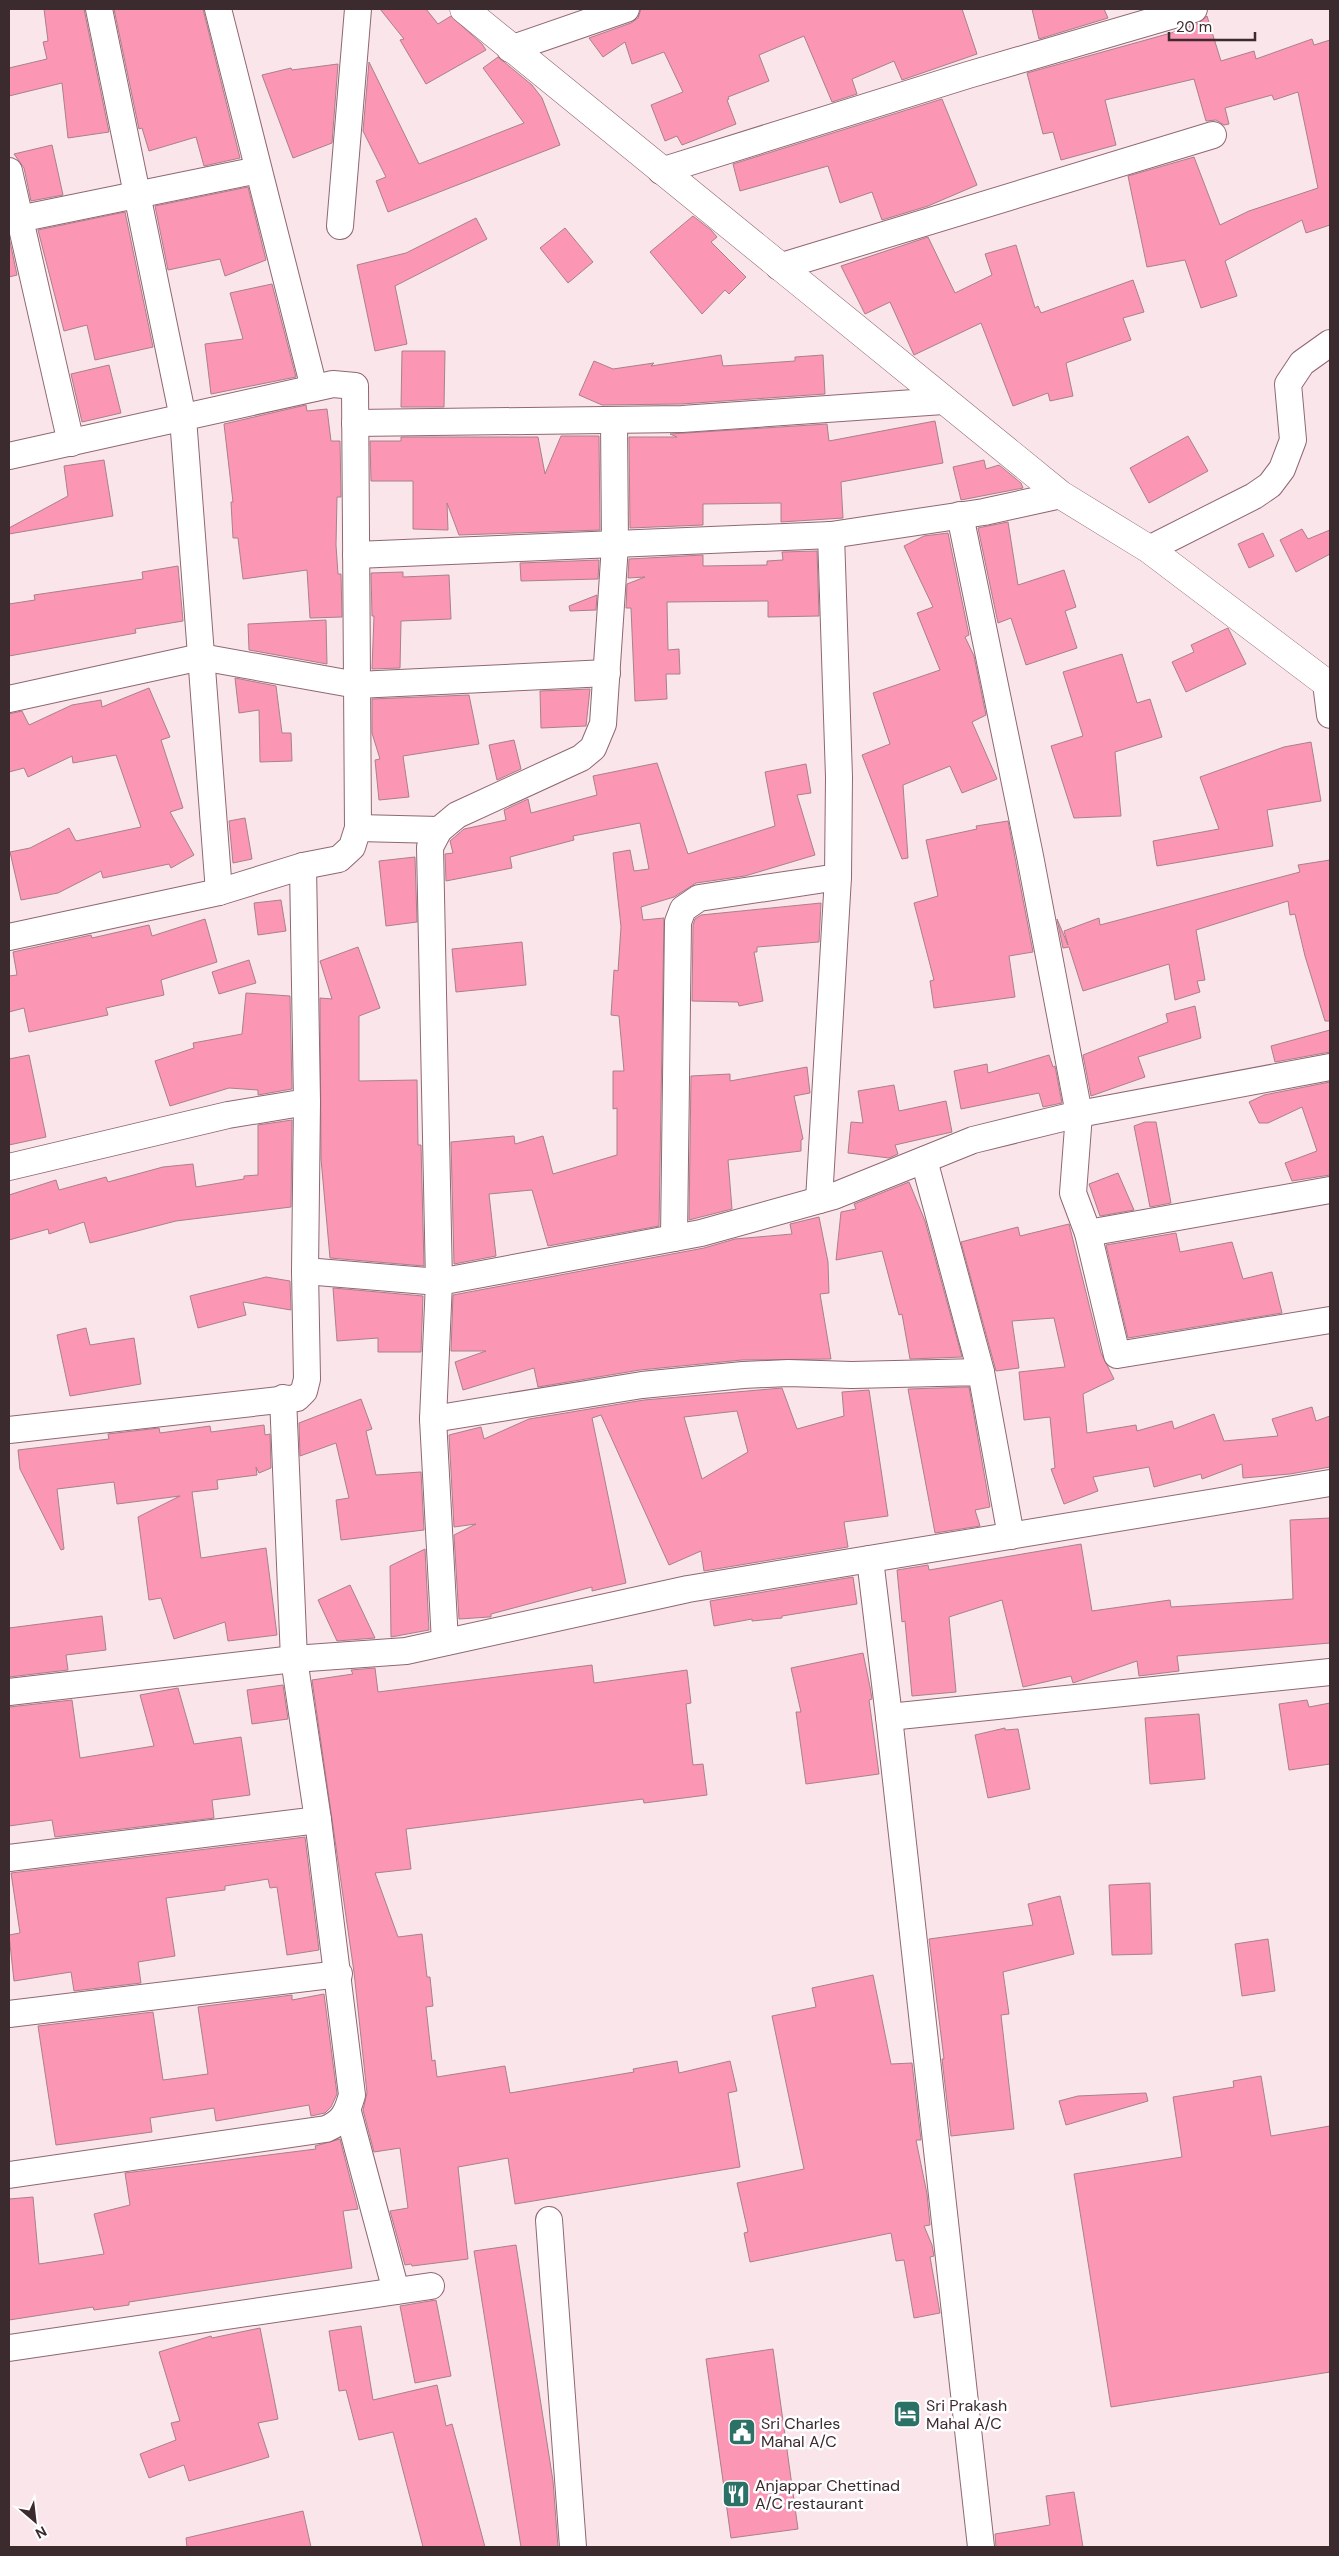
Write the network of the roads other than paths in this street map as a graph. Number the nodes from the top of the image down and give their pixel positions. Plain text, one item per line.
1 (99, 9) edge
2 (218, 9) edge
3 (358, 9) edge
4 (464, 9) edge
5 (626, 9) edge
6 (1194, 9) edge
7 (510, 49) junction
8 (1213, 135) dead end
9 (258, 170) junction
10 (9, 171) edge
11 (661, 171) junction
12 (138, 195) junction
13 (14, 220) edge
14 (340, 226) dead end
15 (779, 268) junction
16 (1330, 343) edge
17 (314, 388) junction
18 (943, 401) junction
19 (183, 418) junction
20 (614, 420) junction
21 (355, 423) junction
22 (71, 443) junction
23 (9, 456) edge
24 (1060, 495) junction
25 (960, 515) junction
26 (831, 535) junction
27 (615, 546) junction
28 (1149, 549) junction
29 (356, 555) junction
30 (201, 657) junction
31 (607, 673) junction
32 (357, 685) junction
33 (1328, 685) edge
34 (9, 699) edge
35 (1330, 715) edge
36 (358, 828) junction
37 (438, 830) junction
38 (303, 866) junction
39 (838, 877) junction
40 (219, 892) junction
41 (9, 937) edge
42 (1330, 1067) edge
43 (307, 1102) junction
44 (1079, 1114) junction
45 (924, 1160) junction
46 (9, 1167) edge
47 (1330, 1190) edge
48 (819, 1200) junction
49 (1088, 1233) junction
50 (674, 1238) junction
51 (305, 1271) junction
52 (439, 1282) junction
53 (1330, 1320) edge
54 (980, 1372) junction
55 (283, 1398) junction
56 (433, 1419) junction
57 (9, 1430) edge
58 (1330, 1483) edge
59 (1011, 1536) junction
60 (870, 1559) junction
61 (445, 1642) junction
62 (294, 1659) junction
63 (1330, 1672) edge
64 (9, 1692) edge
65 (889, 1717) junction
66 (318, 1820) junction
67 (9, 1858) edge
68 (339, 1974) junction
69 (9, 2014) edge
70 (348, 2112) junction
71 (9, 2175) edge
72 (549, 2220) dead end
73 (431, 2286) dead end
74 (396, 2291) junction
75 (9, 2348) edge
76 (573, 2547) edge
77 (981, 2547) edge

1 - 12 street
2 - 9 street
3 - 14 street
4 - 7 main road
5 - 7 street
6 - 11 street
7 - 11 main road
8 - 15 street
9 - 12 street
9 - 17 street
10 - 13 street
11 - 15 main road
12 - 13 street
12 - 19 street
13 - 22 street
15 - 18 main road
16 - 28 street
17 - 19 street
17 - 21 street
18 - 20 street
18 - 24 main road
19 - 22 street
19 - 30 street
20 - 21 street
20 - 27 street
21 - 29 street
22 - 23 street
24 - 25 street
24 - 28 main road
25 - 26 street
25 - 44 street
26 - 27 street
26 - 39 street
27 - 29 street
27 - 31 street
28 - 33 main road
29 - 32 street
30 - 32 street
30 - 34 street
30 - 40 street
31 - 32 street
31 - 37 street
32 - 36 street
33 - 35 street
36 - 37 street
36 - 38 street
37 - 52 street
38 - 40 street
38 - 43 street
39 - 48 street
39 - 50 street
40 - 41 street
42 - 44 street
43 - 46 street
43 - 51 street
44 - 45 street
44 - 49 street
45 - 48 street
45 - 54 street
47 - 49 street
48 - 50 street
49 - 53 street
50 - 52 street
51 - 52 street
51 - 55 street
52 - 56 street
54 - 56 street
54 - 59 street
55 - 57 street
55 - 62 street
56 - 61 street
58 - 59 street
59 - 60 street
60 - 61 street
60 - 65 street
61 - 62 street
62 - 64 street
62 - 66 street
63 - 65 street
65 - 77 street
66 - 67 street
66 - 68 street
68 - 69 street
68 - 70 street
70 - 71 street
70 - 74 street
72 - 76 street
73 - 74 street
74 - 75 street

